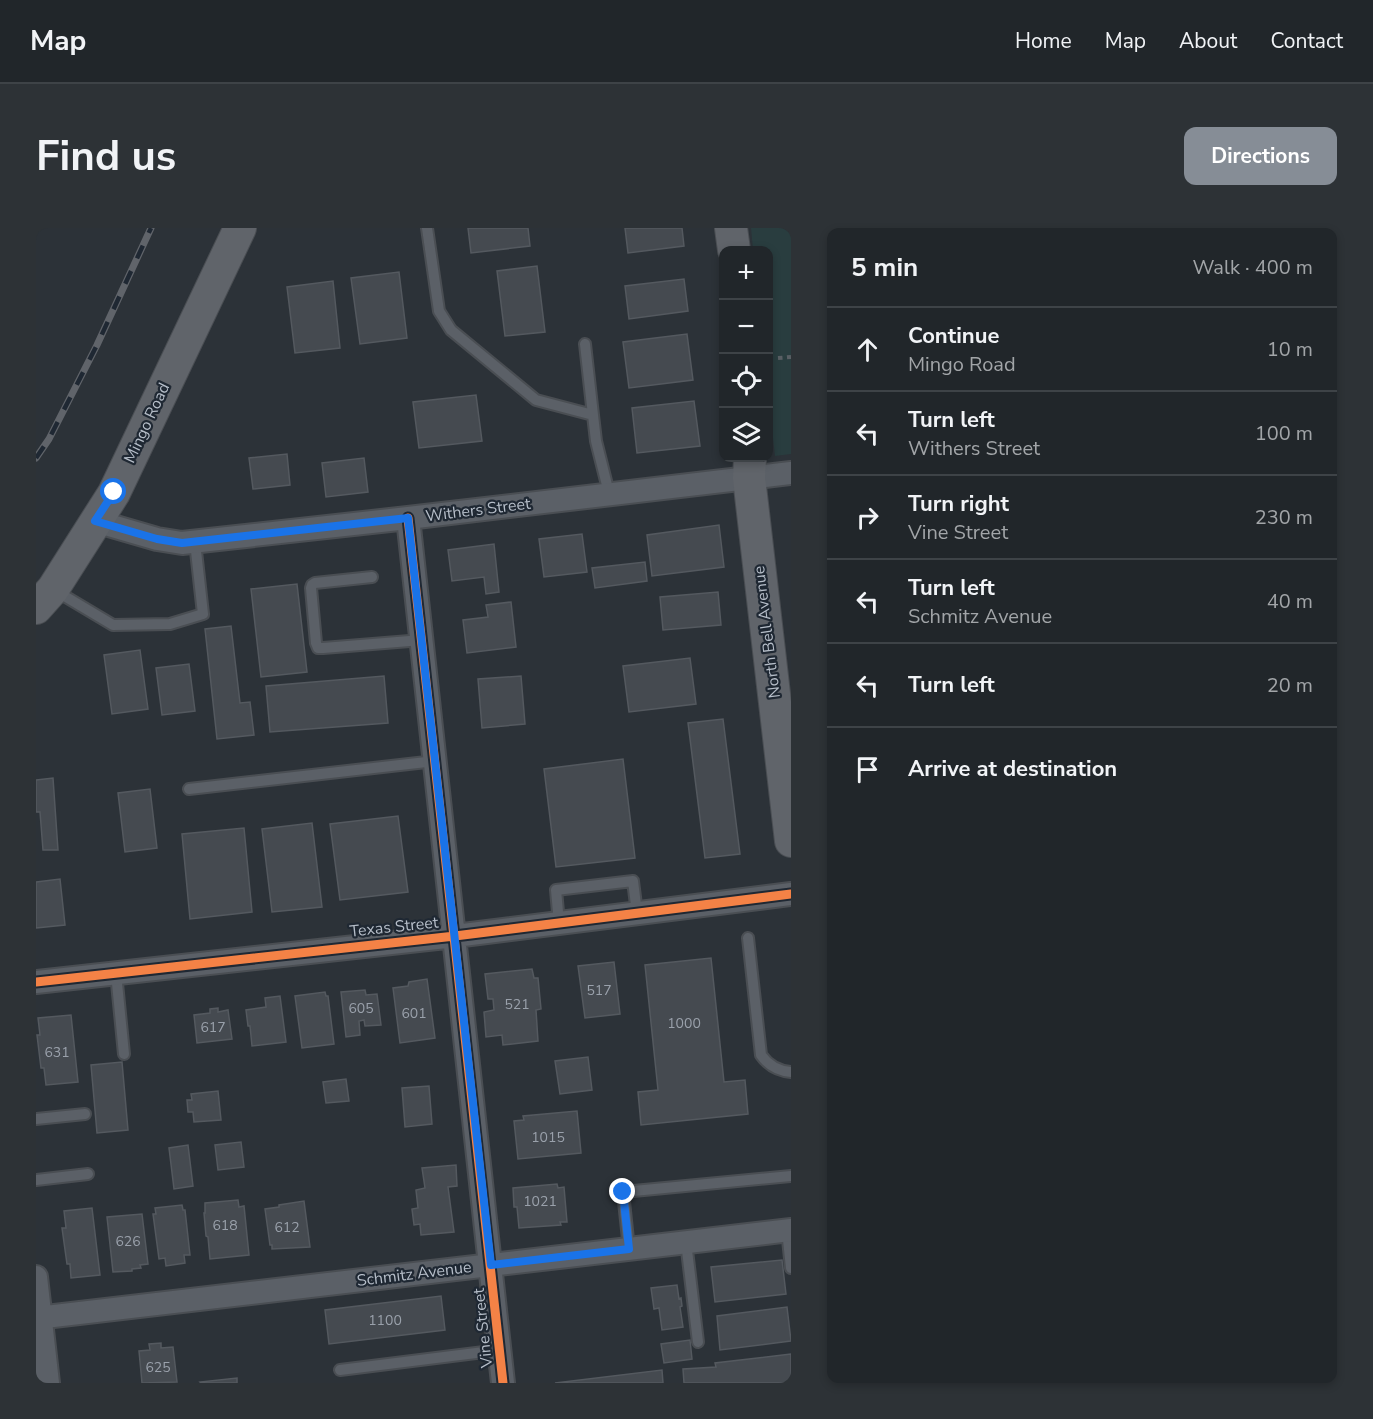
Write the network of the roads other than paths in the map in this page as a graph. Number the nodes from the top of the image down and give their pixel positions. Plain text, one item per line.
1 (240, 228) edge
2 (427, 228) edge
3 (731, 228) edge
4 (733, 246) edge
5 (585, 344) dead end
6 (593, 415) junction
7 (749, 468) edge
8 (791, 473) edge
9 (609, 493) junction
10 (408, 518) junction
11 (95, 521) junction
12 (195, 542) junction
13 (372, 577) dead end
14 (45, 598) edge
15 (422, 640) junction
16 (435, 762) junction
17 (189, 789) dead end
18 (791, 841) edge
19 (791, 894) edge
20 (636, 913) junction
21 (559, 923) junction
22 (455, 936) junction
23 (748, 938) dead end
24 (116, 973) junction
25 (36, 982) edge
26 (124, 1054) dead end
27 (791, 1072) edge
28 (85, 1114) dead end
29 (36, 1119) edge
30 (88, 1174) dead end
31 (791, 1176) edge
32 (36, 1180) edge
33 (789, 1230) edge
34 (686, 1242) junction
35 (629, 1249) junction
36 (491, 1265) junction
37 (791, 1268) edge
38 (36, 1277) edge
39 (38, 1318) edge
40 (698, 1342) dead end
41 (500, 1350) junction
42 (340, 1370) dead end
43 (48, 1383) edge
44 (504, 1383) edge

1 - 11 street, Mingo Road
2 - 6 lane
3 - 4 street
5 - 6 lane
6 - 9 lane
7 - 8 street, Withers Street
7 - 9 street, Withers Street
7 - 18 street, North Bell Avenue
9 - 10 street, Withers Street
10 - 12 street, Withers Street
10 - 15 street, Vine Street
11 - 12 street, Withers Street
11 - 14 street, Mingo Road
12 - 14 lane
13 - 15 lane
15 - 16 street, Vine Street
16 - 17 lane
16 - 22 street, Vine Street
19 - 20 street, Texas Street
20 - 21 street, Texas Street
20 - 21 lane
21 - 22 street, Texas Street
22 - 24 street, Texas Street
22 - 36 street, Vine Street
23 - 27 lane
24 - 25 street, Texas Street
24 - 26 lane
28 - 29 lane
30 - 32 lane
31 - 35 lane
33 - 34 street, Schmitz Avenue
33 - 37 lane
34 - 35 street, Schmitz Avenue
34 - 40 lane
35 - 36 street, Schmitz Avenue
36 - 39 street, Schmitz Avenue
36 - 41 street, Vine Street
38 - 39 street
39 - 43 street
41 - 42 lane
41 - 44 street, Vine Street

